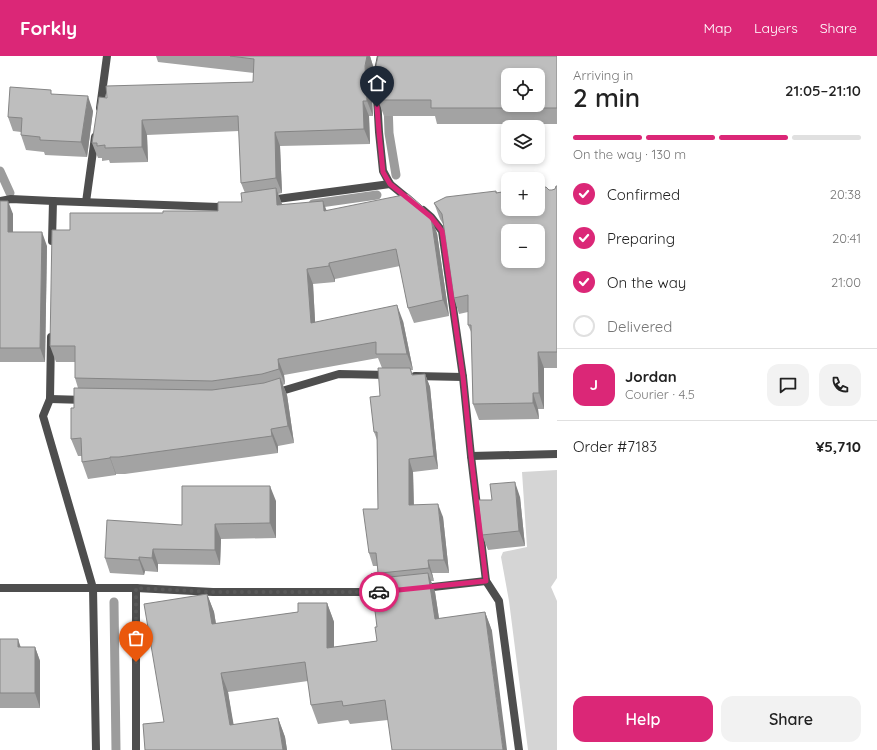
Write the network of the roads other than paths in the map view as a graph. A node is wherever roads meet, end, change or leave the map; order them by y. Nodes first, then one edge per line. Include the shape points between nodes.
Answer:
1 (107, 56) edge
2 (381, 56) edge
3 (98, 117) edge
4 (96, 133) edge
5 (390, 184) junction
6 (0, 201) edge
7 (53, 201) junction
8 (86, 202) junction
9 (258, 202) edge
10 (235, 205) edge
11 (52, 248) edge
12 (51, 328) edge
13 (393, 375) edge
14 (409, 376) edge
15 (463, 377) junction
16 (270, 395) edge
17 (50, 399) junction
18 (95, 400) edge
19 (557, 454) edge
20 (471, 456) junction
21 (486, 581) junction
22 (0, 588) edge
23 (93, 588) junction
24 (136, 588) junction
25 (418, 588) edge
26 (388, 591) edge
27 (96, 750) edge
28 (136, 750) edge
29 (519, 750) edge

1 - 3 street
2 - 5 street via 376,82 378,125 383,172
4 - 8 street
5 - 9 street
5 - 15 street via 434,216 442,231
6 - 7 street
7 - 8 street
7 - 11 street
8 - 10 street via 220,207
12 - 17 street
13 - 16 street via 339,374
14 - 15 street
15 - 20 street
17 - 18 street
17 - 23 street via 43,416
19 - 20 street
20 - 21 street
21 - 25 street
21 - 29 street via 499,601
22 - 23 street
23 - 24 street
23 - 27 street
24 - 26 street via 213,592
24 - 28 street

